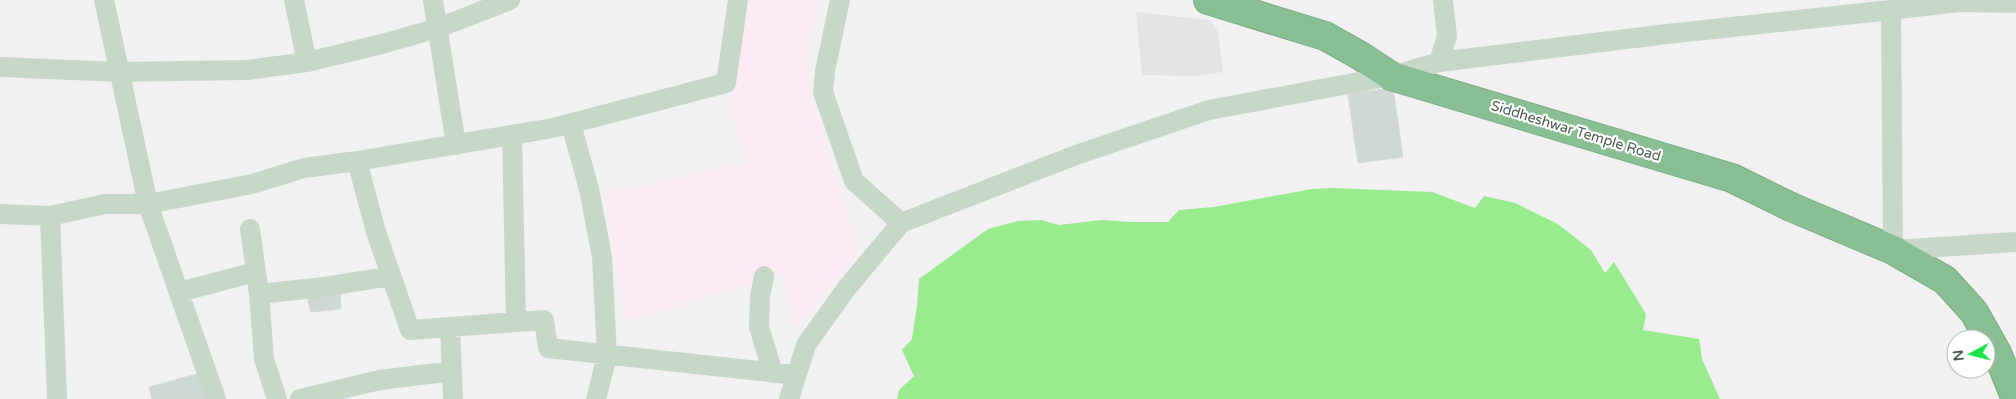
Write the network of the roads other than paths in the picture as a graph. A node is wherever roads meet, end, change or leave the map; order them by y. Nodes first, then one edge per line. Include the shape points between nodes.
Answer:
1 (104, 0) edge
2 (294, 0) edge
3 (433, 0) edge
4 (510, 0) edge
5 (738, 0) edge
6 (840, 0) edge
7 (1208, 0) edge
8 (1443, 0) edge
9 (1958, 1) edge
10 (2016, 3) edge
11 (1244, 5) edge
12 (1891, 10) junction
13 (438, 28) junction
14 (307, 62) junction
15 (1439, 62) junction
16 (0, 67) edge
17 (120, 72) junction
18 (1391, 76) junction
19 (571, 124) junction
20 (512, 136) junction
21 (456, 145) junction
22 (357, 161) junction
23 (148, 204) junction
24 (0, 214) edge
25 (50, 216) junction
26 (902, 223) junction
27 (250, 229) dead end
28 (2016, 242) edge
29 (1893, 250) junction
30 (256, 272) junction
31 (391, 276) junction
32 (764, 276) dead end
33 (1942, 278) junction
34 (179, 292) junction
35 (259, 294) junction
36 (516, 322) junction
37 (450, 327) junction
38 (1966, 329) edge
39 (607, 356) junction
40 (452, 371) junction
41 (773, 373) junction
42 (796, 375) junction
43 (1990, 379) edge
44 (57, 399) edge
45 (216, 399) edge
46 (277, 399) edge
47 (300, 399) edge
48 (453, 399) edge
49 (596, 399) edge
50 (789, 399) edge
51 (1997, 399) edge
52 (2016, 399) edge

1 - 17 street
2 - 14 street
3 - 13 street
4 - 13 street
5 - 19 street via 726,82
6 - 26 street via 823,92 854,181
7 - 11 highway, Siddheshwar Temple Road
8 - 15 street via 1447,36
9 - 10 street
9 - 12 street
11 - 18 highway, Siddheshwar Temple Road via 1325,36
12 - 15 street
12 - 29 street
13 - 14 street
13 - 21 street
14 - 17 street via 247,70
15 - 18 street
16 - 17 street
17 - 23 street
18 - 26 street via 1209,110 1076,154
18 - 29 highway, Siddheshwar Temple Road via 1732,178
19 - 20 street
19 - 39 street via 589,188 602,257
20 - 21 street
20 - 36 street
21 - 22 street
22 - 23 street via 304,168 252,184
22 - 31 street
23 - 25 street via 105,204
23 - 34 street
24 - 25 street
25 - 44 street
26 - 42 street via 846,289 806,345
27 - 30 street
28 - 29 street
29 - 33 highway, Siddheshwar Temple Road
30 - 34 street
30 - 35 street
31 - 35 street
31 - 37 street via 410,330
32 - 41 street via 759,327
33 - 38 highway
33 - 52 highway, Siddheshwar Temple Road via 1974,312 1997,353
34 - 45 street
35 - 46 street via 264,359
36 - 37 street
36 - 39 street via 544,320 548,348
37 - 40 street
39 - 41 street
39 - 49 street
40 - 47 street via 380,380
40 - 48 street
41 - 42 street
42 - 50 street
43 - 51 highway

